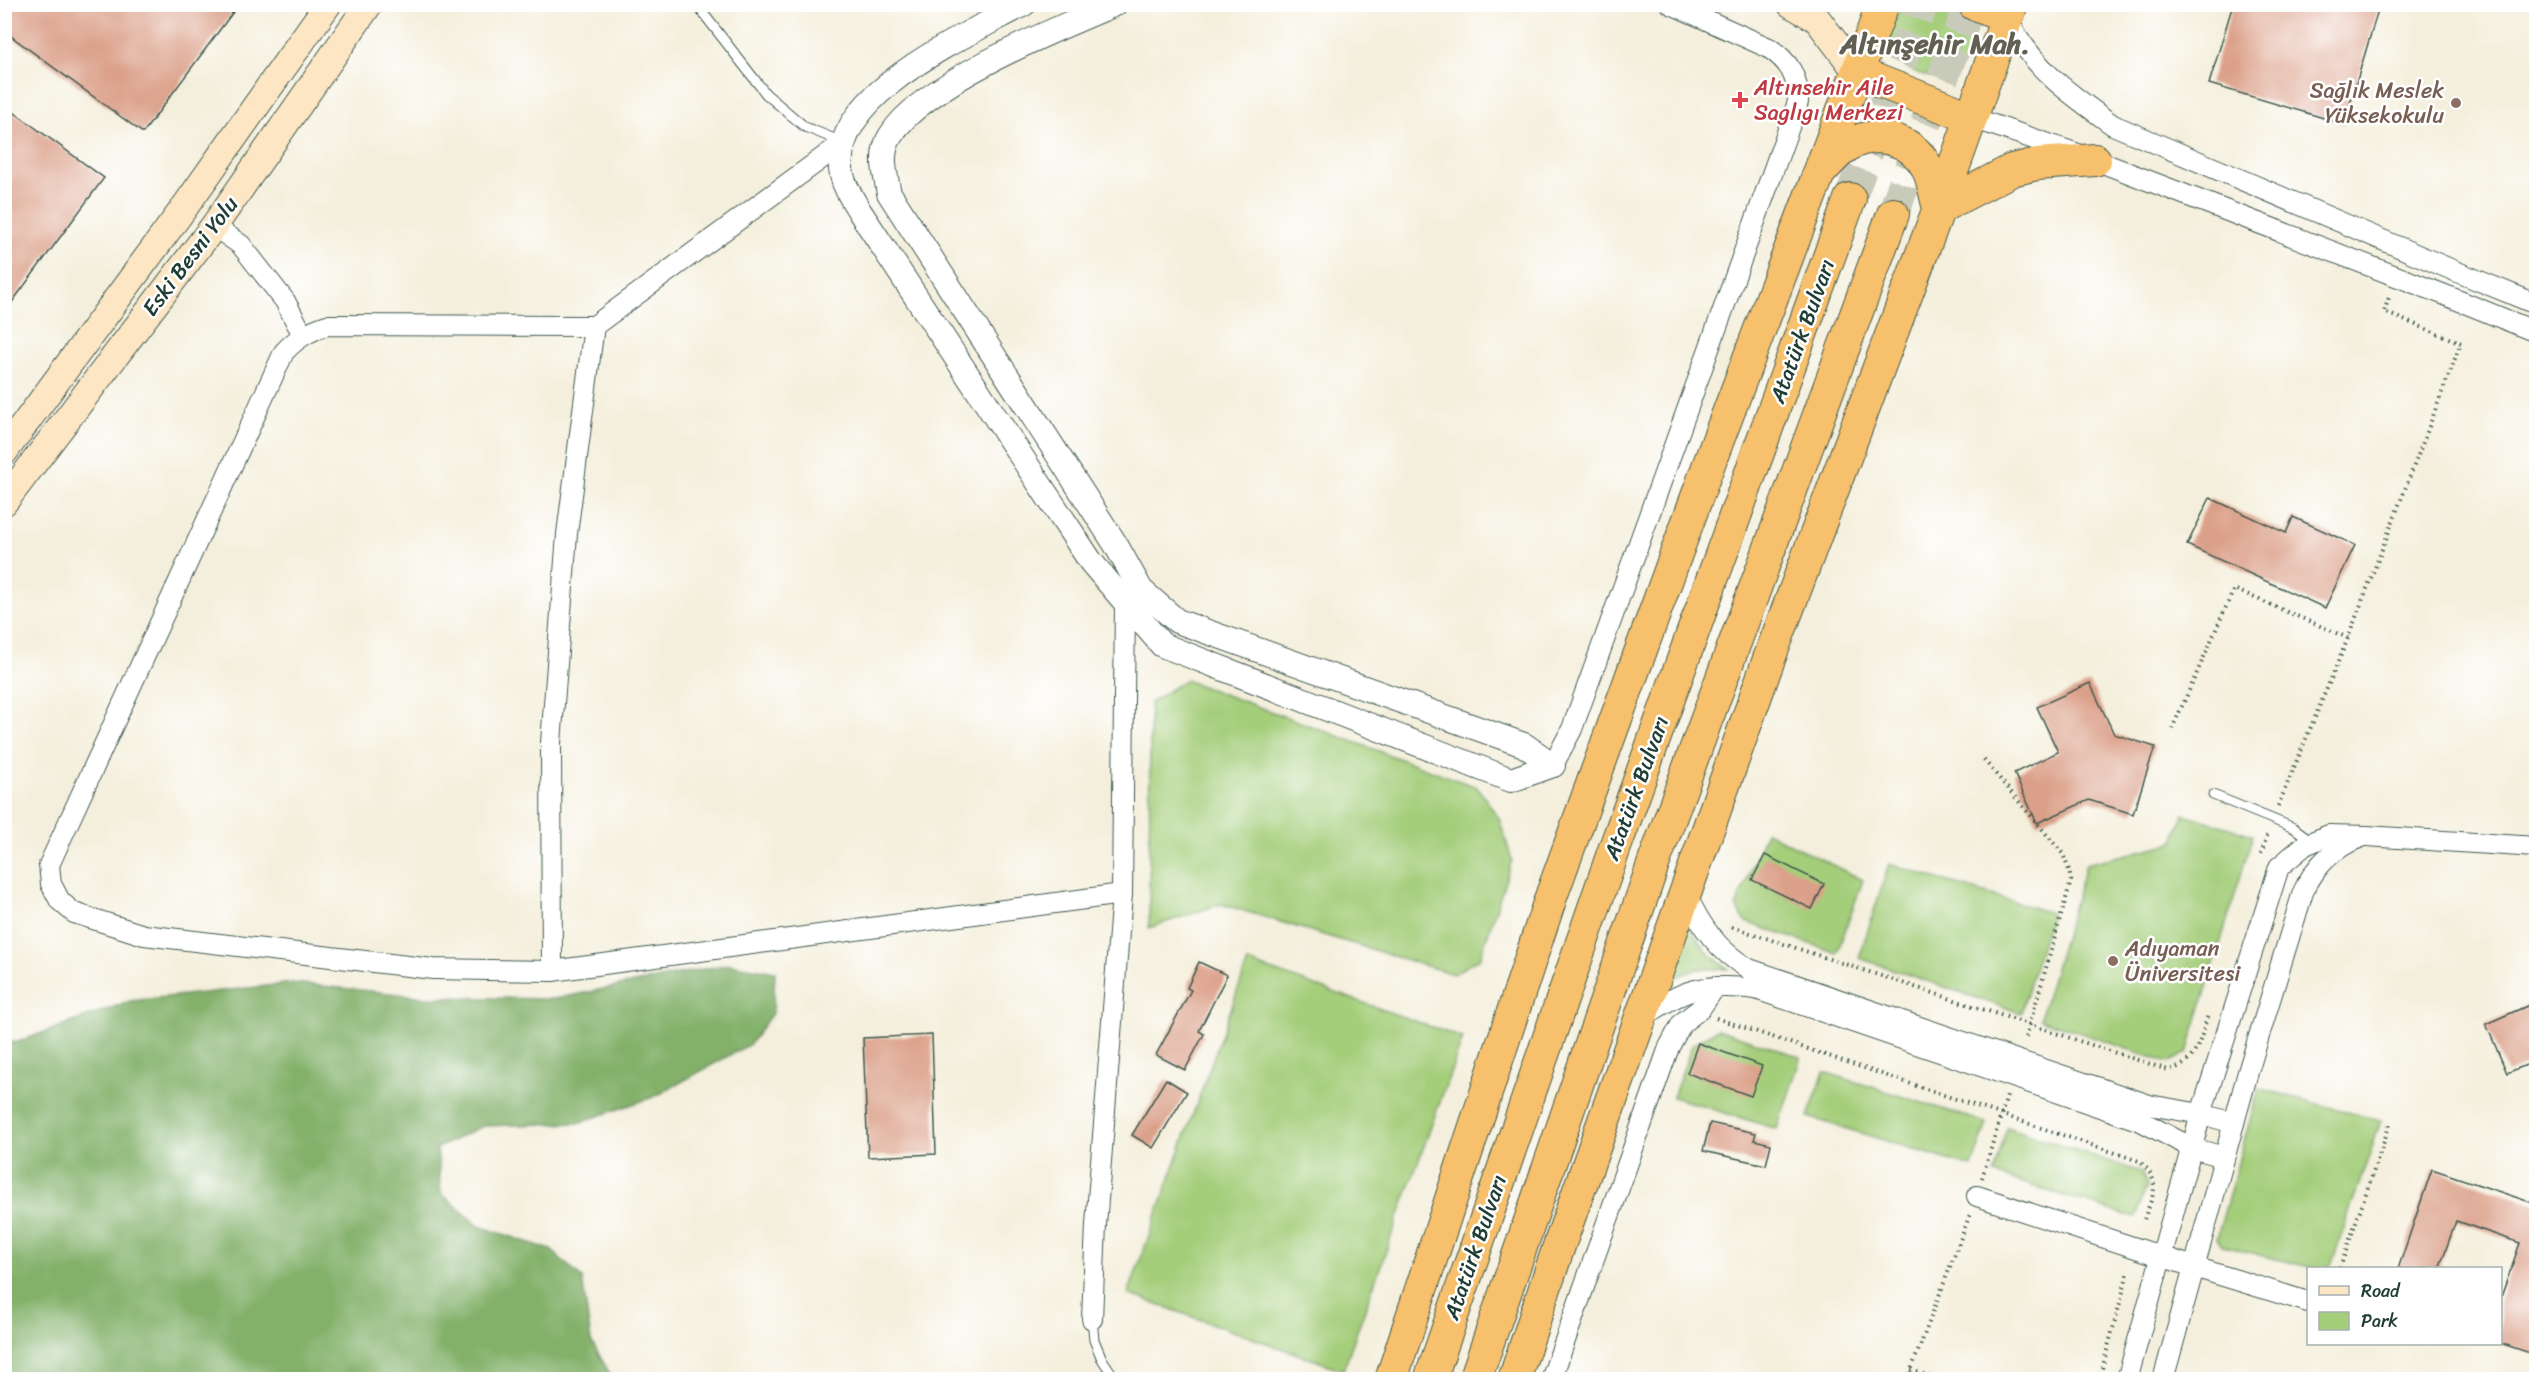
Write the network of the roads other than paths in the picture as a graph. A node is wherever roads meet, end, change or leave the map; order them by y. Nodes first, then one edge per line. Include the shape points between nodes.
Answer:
1 (328, 4) edge
2 (369, 4) edge
3 (696, 4) edge
4 (1024, 4) edge
5 (1115, 4) edge
6 (1671, 4) edge
7 (1791, 4) edge
8 (1883, 4) edge
9 (1974, 4) edge
10 (2009, 11) edge
11 (1858, 73) junction
12 (1970, 117) junction
13 (844, 142) junction
14 (2095, 160) junction
15 (1819, 172) junction
16 (1850, 199) tunnel mouth
17 (1939, 208) junction
18 (1893, 214) tunnel mouth
19 (214, 226) junction
20 (2536, 304) edge
21 (594, 326) junction
22 (2536, 332) edge
23 (303, 335) junction
24 (4, 452) edge
25 (4, 502) edge
26 (1133, 597) junction
27 (1553, 765) junction
28 (2213, 795) dead end
29 (2367, 836) junction
30 (2312, 841) junction
31 (2536, 847) edge
32 (2325, 858) junction
33 (1122, 894) junction
34 (1686, 894) junction
35 (552, 971) junction
36 (1716, 987) junction
37 (1641, 1019) junction
38 (2201, 1114) junction
39 (2234, 1123) junction
40 (2192, 1148) junction
41 (2224, 1158) junction
42 (1977, 1196) road end
43 (2162, 1256) junction
44 (2194, 1267) junction
45 (2307, 1302) edge
46 (1092, 1319) joint
47 (1116, 1380) edge
48 (1391, 1380) edge
49 (1430, 1380) edge
50 (1475, 1380) edge
51 (1514, 1380) edge
52 (1551, 1380) edge
53 (2127, 1380) edge
54 (2163, 1380) edge

1 - 24 main road, Eski Besni Yolu
2 - 19 main road, Eski Besni Yolu
3 - 13 lane via 766,94 805,127
4 - 13 street via 885,85 857,114
5 - 26 street via 1044,33 950,84 910,113 890,136 882,163 889,193 1116,545
6 - 27 street via 1783,57 1795,78 1798,102 1572,729
7 - 11 main road via 1817,19
8 - 11 highway
9 - 10 highway
10 - 12 highway
10 - 20 street via 2019,41 2040,68 2113,125
11 - 12 highway
11 - 15 highway
12 - 14 street
12 - 17 highway
13 - 21 street
13 - 26 street via 842,173 849,193 1091,562
14 - 17 highway via 2012,170
14 - 22 street
15 - 17 highway via 1842,149 1857,141 1880,137 1896,140 1923,161
15 - 48 highway via 1552,894
16 - 49 highway, Atatürk Bulvarı via 1614,850
17 - 34 highway via 1782,625
18 - 50 highway, Atatürk Bulvarı via 1650,873
19 - 23 street via 242,245 285,302
19 - 25 main road, Eski Besni Yolu
21 - 23 street via 327,325
21 - 35 street via 567,534 551,743
23 - 35 street via 284,352 49,865 51,884 60,901 74,913 144,935 433,969
26 - 27 street via 1177,621 1524,745
26 - 27 street via 1162,645 1511,780
26 - 33 street
28 - 30 lane via 2294,828
29 - 30 street via 2329,835
29 - 31 street
29 - 32 street via 2345,844
30 - 32 lane
30 - 38 street via 2279,867
32 - 39 street via 2303,891
33 - 35 street
33 - 46 street
34 - 37 highway
34 - 38 street via 1697,919 1718,947 1749,969 2150,1105
36 - 37 street via 1689,990
36 - 40 street via 1756,989 2141,1121
36 - 52 street via 1700,1009 1682,1023 1668,1047
37 - 51 highway
38 - 39 street
38 - 40 street
39 - 41 street
40 - 41 street
40 - 43 street
41 - 44 street
42 - 43 street
43 - 44 street
43 - 53 street
44 - 45 street
44 - 54 street
46 - 47 lane via 1094,1340

